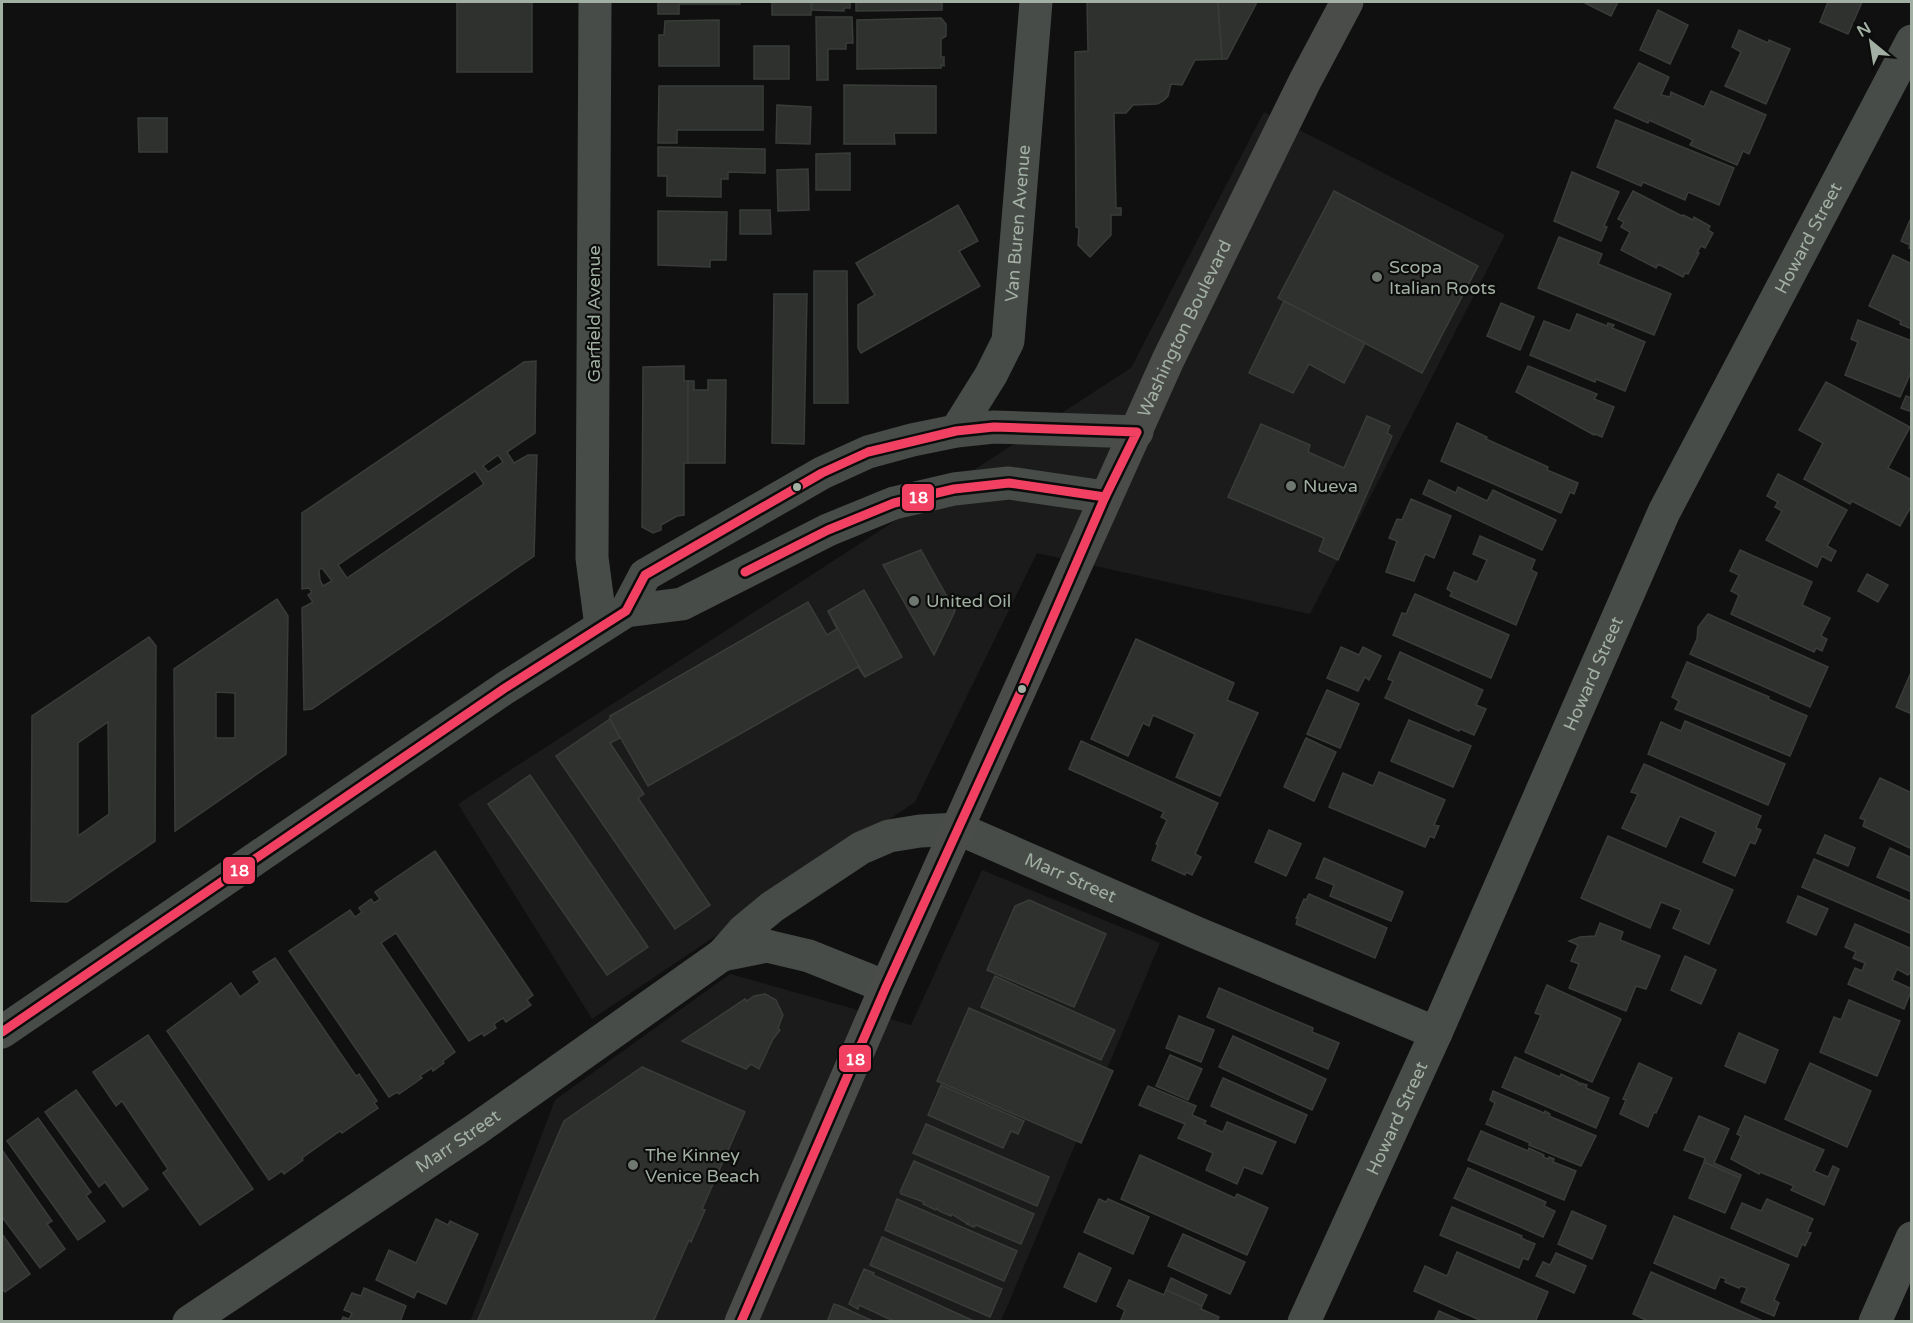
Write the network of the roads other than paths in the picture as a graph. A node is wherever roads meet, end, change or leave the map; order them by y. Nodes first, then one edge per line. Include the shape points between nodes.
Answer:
1 (595, 2) edge
2 (1036, 2) edge
3 (1347, 2) edge
4 (1911, 41) edge
5 (956, 431) junction
6 (1137, 432) junction
7 (1105, 497) junction
8 (614, 618) junction
9 (959, 829) junction
10 (722, 955) junction
11 (886, 987) junction
12 (2, 1032) edge
13 (1436, 1034) junction
14 (1911, 1238) edge
15 (189, 1322) edge
16 (741, 1322) edge
17 (1304, 1322) edge
18 (1875, 1322) edge

1 - 8 street, Garfield Avenue via 592,558
2 - 5 street, Van Buren Avenue via 1008,340
3 - 6 main road, Washington Boulevard via 1200,292
4 - 13 street, Howard Street via 1664,513
5 - 6 street via 994,427
5 - 8 street via 868,452 822,473 645,575
6 - 7 main road, Washington Boulevard
7 - 8 street via 1009,483 954,489 894,503 828,530 682,604
7 - 9 main road, Washington Boulevard
8 - 12 street via 422,744
9 - 10 street, Marr Street via 889,836 861,848 772,907
9 - 11 main road, Washington Boulevard
9 - 13 street, Marr Street
10 - 11 street, Marr Street via 767,946 809,956
10 - 15 street, Marr Street via 475,1130
11 - 16 main road, Washington Boulevard
13 - 17 street, Howard Street
14 - 18 street

